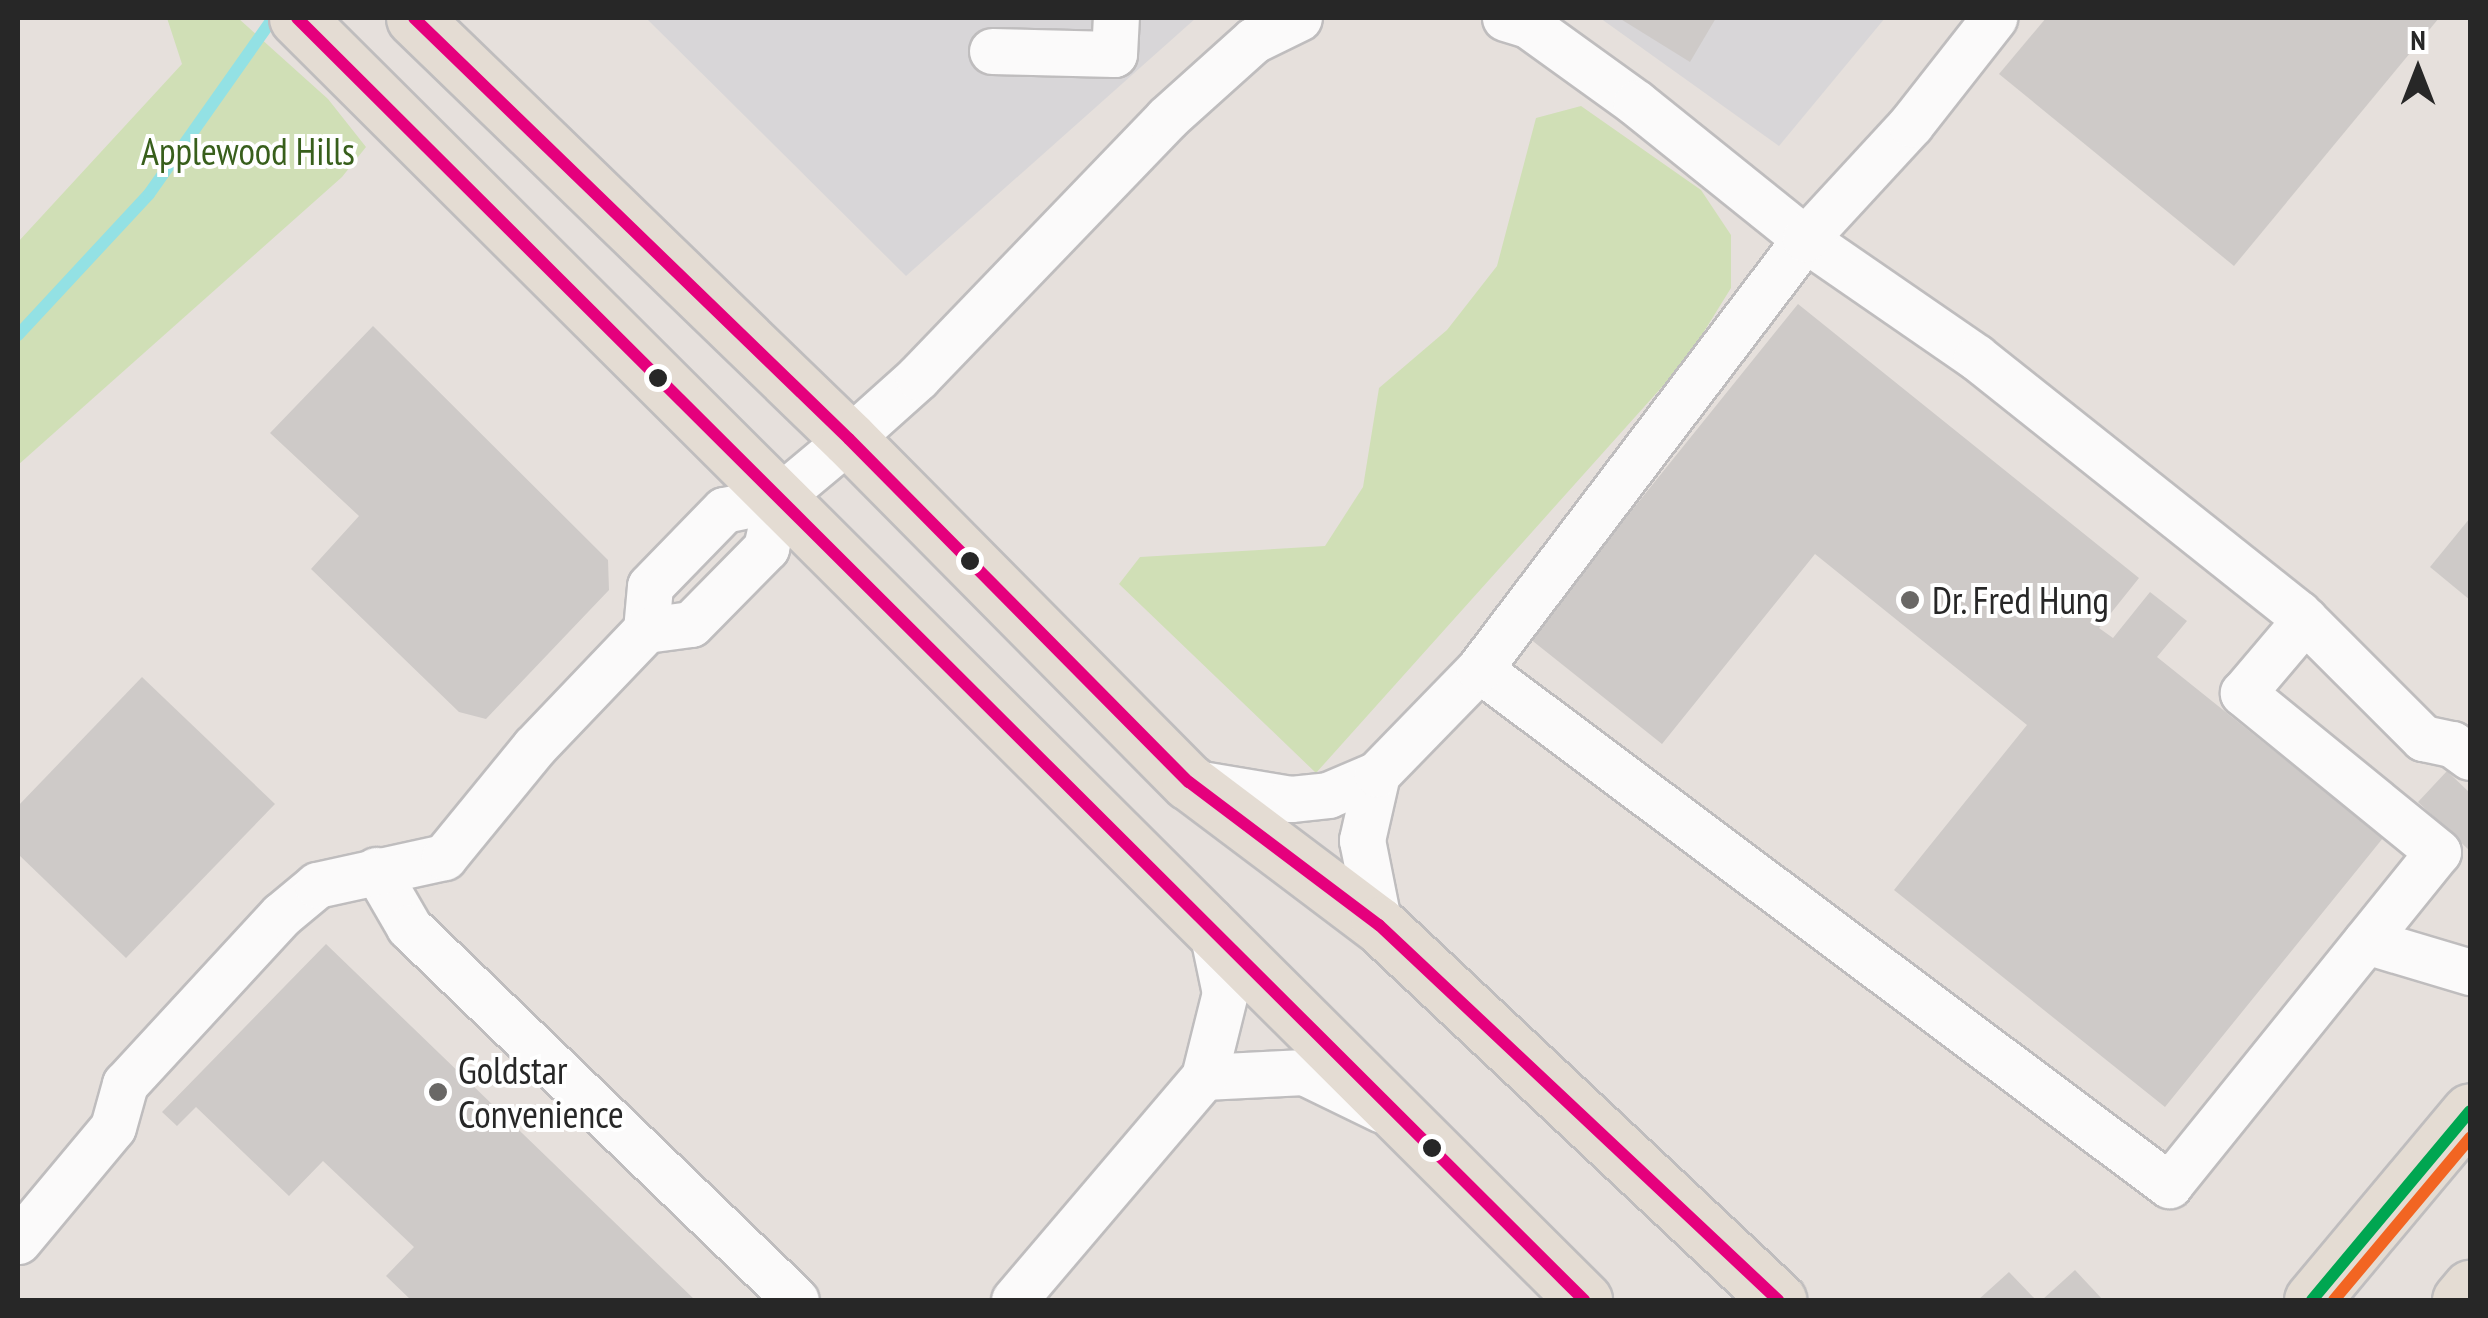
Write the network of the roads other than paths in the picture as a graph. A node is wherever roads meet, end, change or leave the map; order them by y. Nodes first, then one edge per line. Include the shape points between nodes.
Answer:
1 (296, 18) edge
2 (1012, 18) edge
3 (1116, 18) edge
4 (1299, 18) edge
5 (1506, 18) edge
6 (1994, 18) edge
7 (429, 32) edge
8 (1805, 240) junction
9 (849, 439) junction
10 (777, 499) junction
11 (2305, 620) junction
12 (1479, 669) junction
13 (2470, 757) edge
14 (1377, 774) junction
15 (1188, 782) junction
16 (376, 870) junction
17 (1210, 920) junction
18 (1379, 925) junction
19 (2366, 942) junction
20 (2470, 972) edge
21 (1204, 1077) junction
22 (2470, 1111) edge
23 (1394, 1115) junction
24 (18, 1241) edge
25 (2470, 1288) edge
26 (796, 1300) edge
27 (1014, 1300) edge
28 (1584, 1300) edge
29 (1778, 1300) edge
30 (2312, 1300) edge
31 (2460, 1300) edge

1 - 10 main road
2 - 3 street via 1008,37 992,51 1114,54
4 - 9 street via 1254,40 1167,118 918,377
5 - 8 street via 1528,25 1636,103
6 - 8 street
7 - 9 main road
8 - 11 street via 1976,357
8 - 12 street
9 - 10 street
9 - 15 main road
10 - 16 street via 766,548 691,624 646,630 534,748 444,857
10 - 17 main road
11 - 13 street via 2423,738 2452,744
11 - 19 street via 2242,693 2438,852
12 - 14 street
12 - 19 street via 2168,1186
14 - 15 street via 1328,795 1291,799
14 - 18 street via 1362,840
15 - 18 main road
16 - 24 street via 317,885 281,915 125,1084 114,1128
16 - 26 street via 409,927
17 - 21 street via 1225,993
17 - 23 main road
18 - 29 main road
19 - 20 street
21 - 23 street via 1304,1072
21 - 27 street
22 - 30 main road
23 - 28 main road
25 - 31 main road

